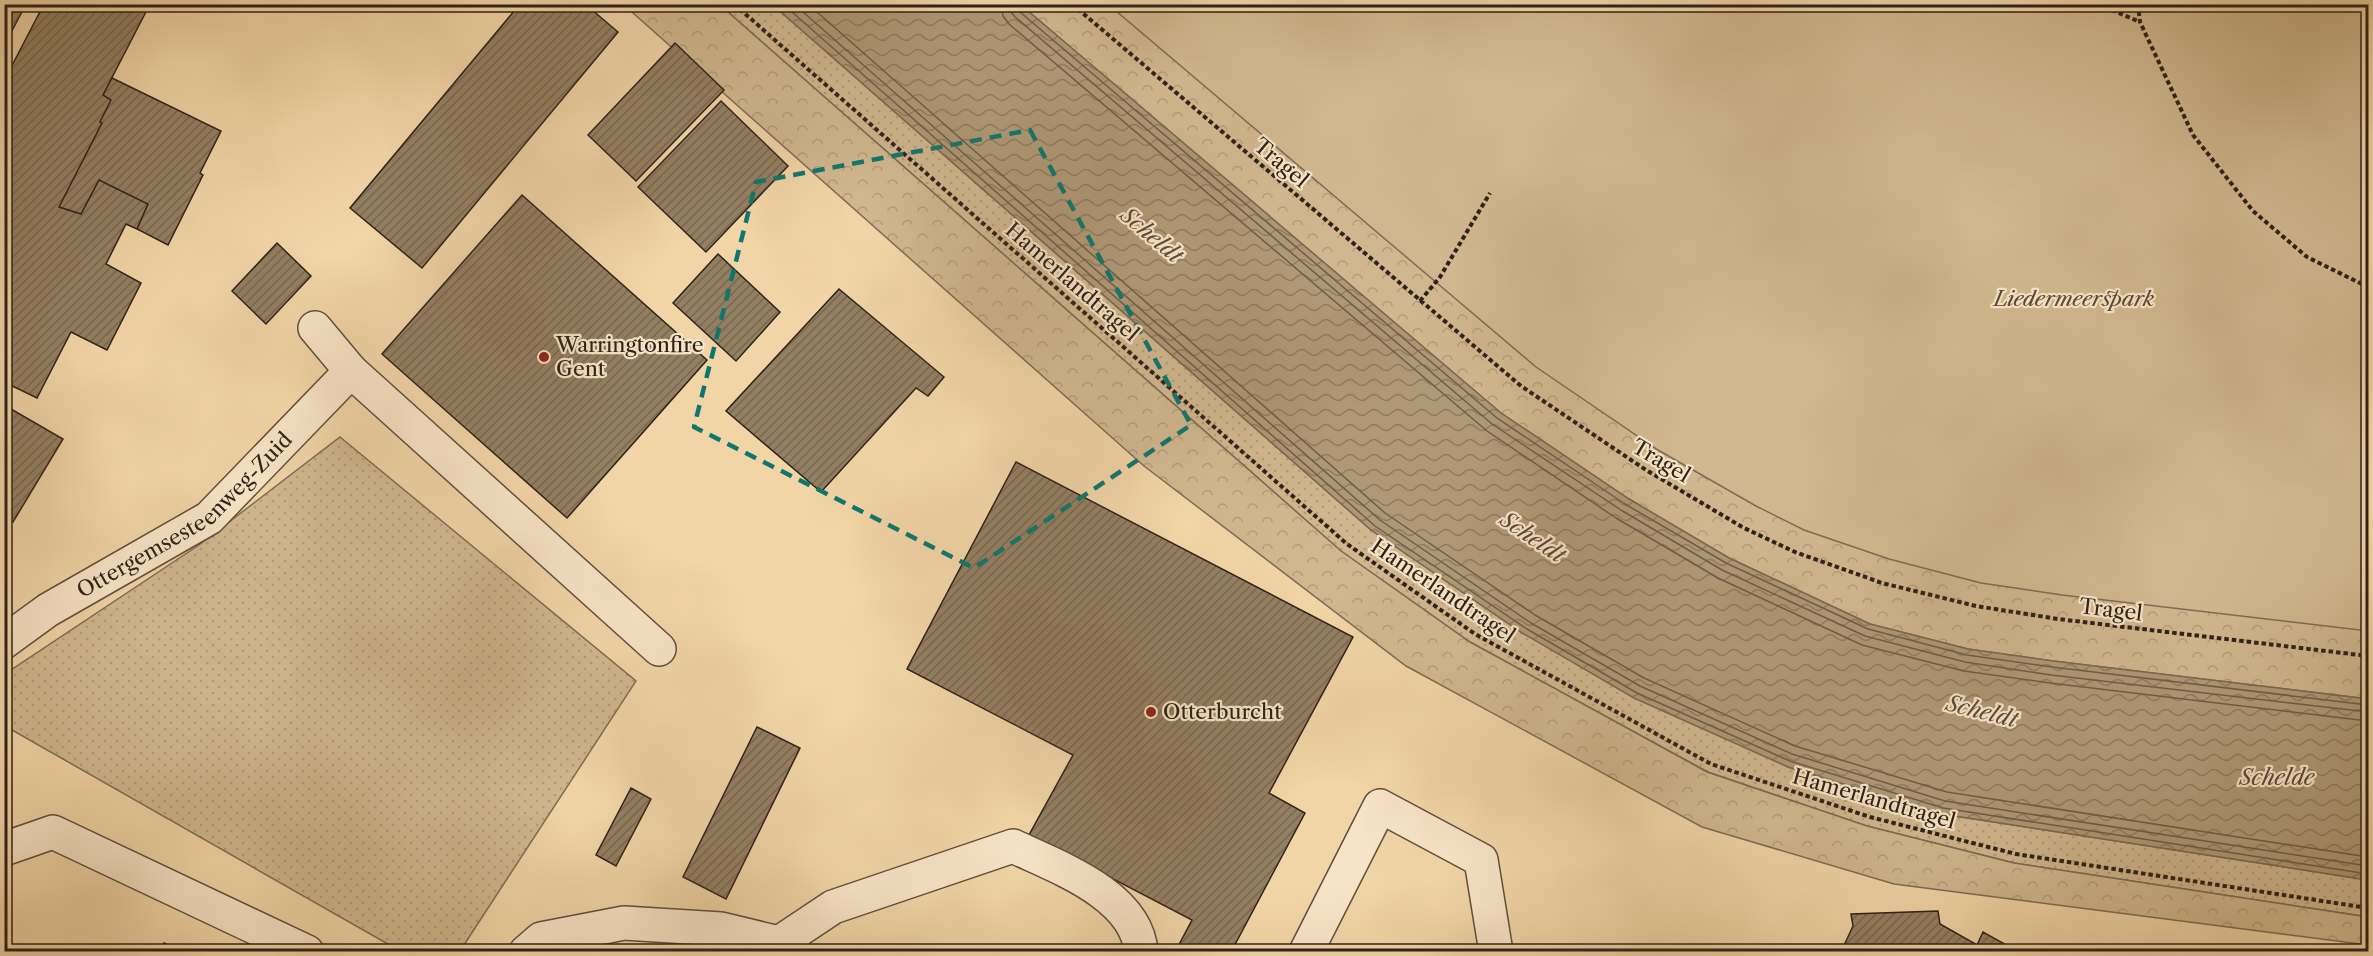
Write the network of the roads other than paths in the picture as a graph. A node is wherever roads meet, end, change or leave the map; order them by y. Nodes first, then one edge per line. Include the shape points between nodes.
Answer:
1 (315, 328) dead end
2 (351, 372) junction
3 (4, 642) edge
4 (659, 649) dead end
5 (4, 849) edge
6 (787, 947) edge
7 (307, 951) edge
8 (526, 951) edge
9 (1141, 951) edge
10 (1306, 951) edge
11 (1496, 951) edge

1 - 2 street
2 - 3 street, Ottergemsesteenweg-Zuid via 209,518 48,610
2 - 4 street
5 - 7 street via 53,832
6 - 8 street via 721,929 624,923 541,939
6 - 9 street via 833,907 1013,846 1081,878 1112,899 1128,919
10 - 11 street via 1380,806 1481,860

